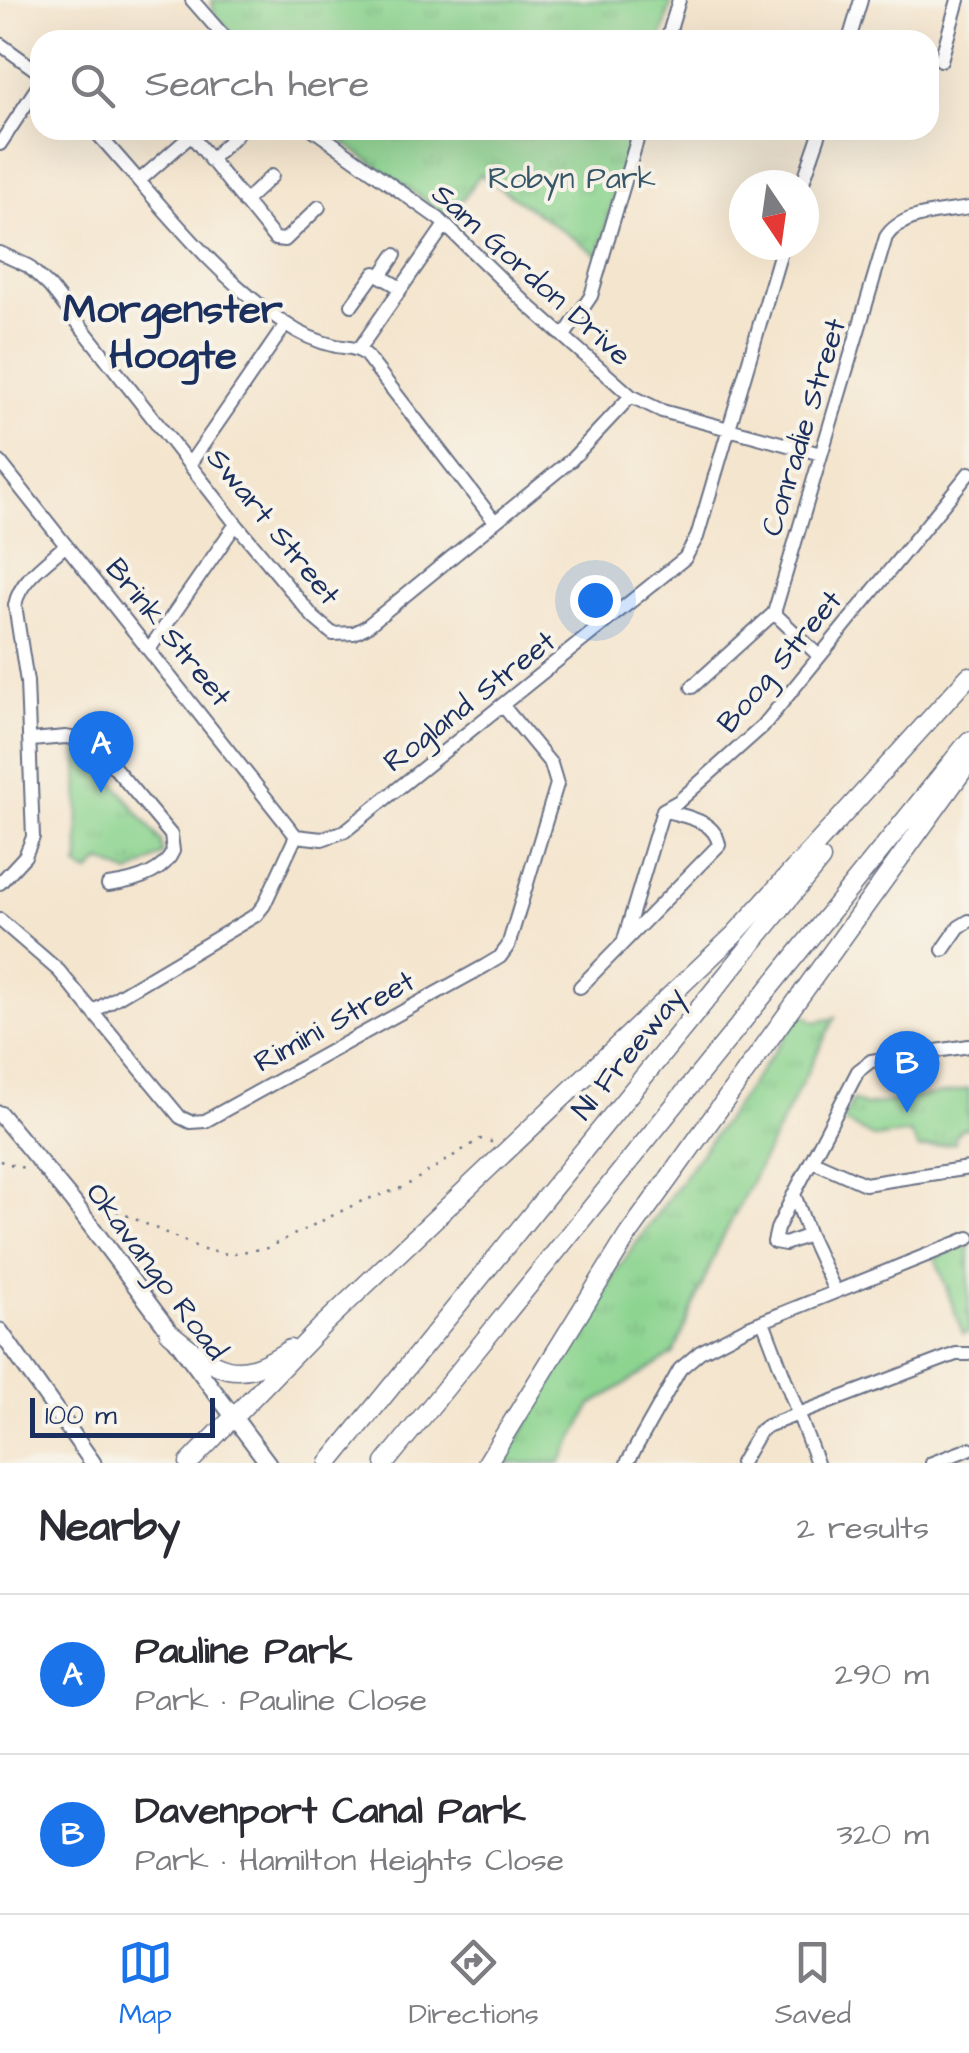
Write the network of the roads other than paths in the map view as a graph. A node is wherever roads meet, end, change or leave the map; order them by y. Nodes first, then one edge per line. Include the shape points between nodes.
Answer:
1 (679, 0) edge
2 (861, 0) edge
3 (958, 0) edge
4 (195, 1) edge
5 (220, 30) edge
6 (670, 30) edge
7 (852, 30) edge
8 (0, 44) edge
9 (941, 60) dead end
10 (30, 66) edge
11 (30, 98) edge
12 (103, 140) edge
13 (186, 140) edge
14 (198, 140) edge
15 (231, 140) edge
16 (328, 140) edge
17 (637, 140) edge
18 (818, 140) edge
19 (0, 144) edge
20 (210, 160) junction
21 (807, 170) edge
22 (272, 176) dead end
23 (140, 180) junction
24 (244, 202) junction
25 (320, 207) dead end
26 (969, 208) edge
27 (445, 225) junction
28 (0, 253) edge
29 (395, 255) dead end
30 (779, 260) edge
31 (382, 274) junction
32 (401, 288) junction
33 (352, 305) dead end
34 (286, 324) junction
35 (564, 336) junction
36 (359, 349) junction
37 (631, 396) junction
38 (730, 428) junction
39 (821, 454) junction
40 (0, 462) edge
41 (190, 462) junction
42 (969, 473) edge
43 (496, 522) junction
44 (236, 524) junction
45 (66, 545) junction
46 (774, 613) junction
47 (150, 648) junction
48 (818, 655) junction
49 (969, 676) edge
50 (692, 687) dead end
51 (504, 706) junction
52 (31, 740) junction
53 (969, 741) edge
54 (969, 762) edge
55 (663, 810) junction
56 (296, 836) junction
57 (0, 883) edge
58 (108, 885) dead end
59 (0, 920) edge
60 (969, 921) edge
61 (624, 940) junction
62 (943, 950) dead end
63 (580, 987) dead end
64 (94, 1011) junction
65 (969, 1046) edge
66 (0, 1114) edge
67 (812, 1161) junction
68 (969, 1168) edge
69 (794, 1194) junction
70 (809, 1236) junction
71 (969, 1238) edge
72 (835, 1290) junction
73 (763, 1321) junction
74 (322, 1326) junction
75 (0, 1331) edge
76 (168, 1332) junction
77 (969, 1354) edge
78 (798, 1414) junction
79 (233, 1418) junction
80 (969, 1449) edge
81 (93, 1463) edge
82 (189, 1463) edge
83 (268, 1463) edge
84 (329, 1463) edge
85 (385, 1463) edge
86 (487, 1463) edge
87 (627, 1463) edge
88 (741, 1463) edge
89 (817, 1463) edge
90 (932, 1463) edge

1 - 6 street
2 - 7 street
3 - 9 street
4 - 5 street
8 - 10 street
11 - 19 street
12 - 23 street
13 - 23 street
14 - 20 street
15 - 20 street
16 - 27 street, Sam Gordon Drive
17 - 35 street via 591,296
18 - 21 street
20 - 24 street
22 - 24 street
23 - 34 street via 228,277
24 - 25 street via 281,241
26 - 39 street, Conradie Street via 906,220 889,231
27 - 32 street
27 - 35 street, Sam Gordon Drive
28 - 41 street, Swart Street via 50,287
29 - 31 street
30 - 38 street, Rogland Street
31 - 32 street
31 - 33 street via 372,274
32 - 36 street
34 - 36 street via 322,342
34 - 41 street
35 - 37 street, Sam Gordon Drive
36 - 43 street
37 - 38 street, Sam Gordon Drive
37 - 43 street, Swart Street via 572,460
38 - 39 street, Sam Gordon Drive
38 - 51 street, Rogland Street via 686,558
39 - 46 street, Conradie Street
40 - 45 street, Brink Street
41 - 44 street, Swart Street
42 - 48 street, Boog Street
43 - 44 street, Swart Street via 366,627 343,635 323,627
44 - 47 street
45 - 47 street, Brink Street
45 - 52 street via 24,584 15,605
46 - 48 street
46 - 50 street
47 - 56 street, Brink Street
48 - 55 street, Boog Street via 753,736
49 - 74 highway via 758,912
49 - 84 highway, N1 Freeway
51 - 56 street, Rogland Street via 345,832 322,839
51 - 64 street, Rimini Street via 551,764 557,784 500,957 205,1121 180,1116
52 - 57 street via 31,846
52 - 58 street via 93,742 170,835 173,851 164,866
53 - 85 highway
54 - 86 highway via 628,1235
55 - 61 street
55 - 61 street via 706,824 719,845
56 - 64 street via 256,915
59 - 64 street, Rimini Street
60 - 62 street
61 - 63 street
65 - 67 street via 864,1064
66 - 76 main road, Okavango Road
67 - 68 street via 864,1184
67 - 69 street
69 - 70 street
69 - 70 street via 774,1242
70 - 72 street
71 - 72 street
72 - 73 street
73 - 78 street
73 - 87 street via 680,1369
74 - 76 highway via 263,1366 239,1372 208,1363
74 - 79 highway
75 - 81 main road
76 - 79 main road, Okavango Road
77 - 78 street
78 - 88 street via 761,1430
78 - 89 street
79 - 82 highway
79 - 83 main road, Okavango Road
80 - 90 street

